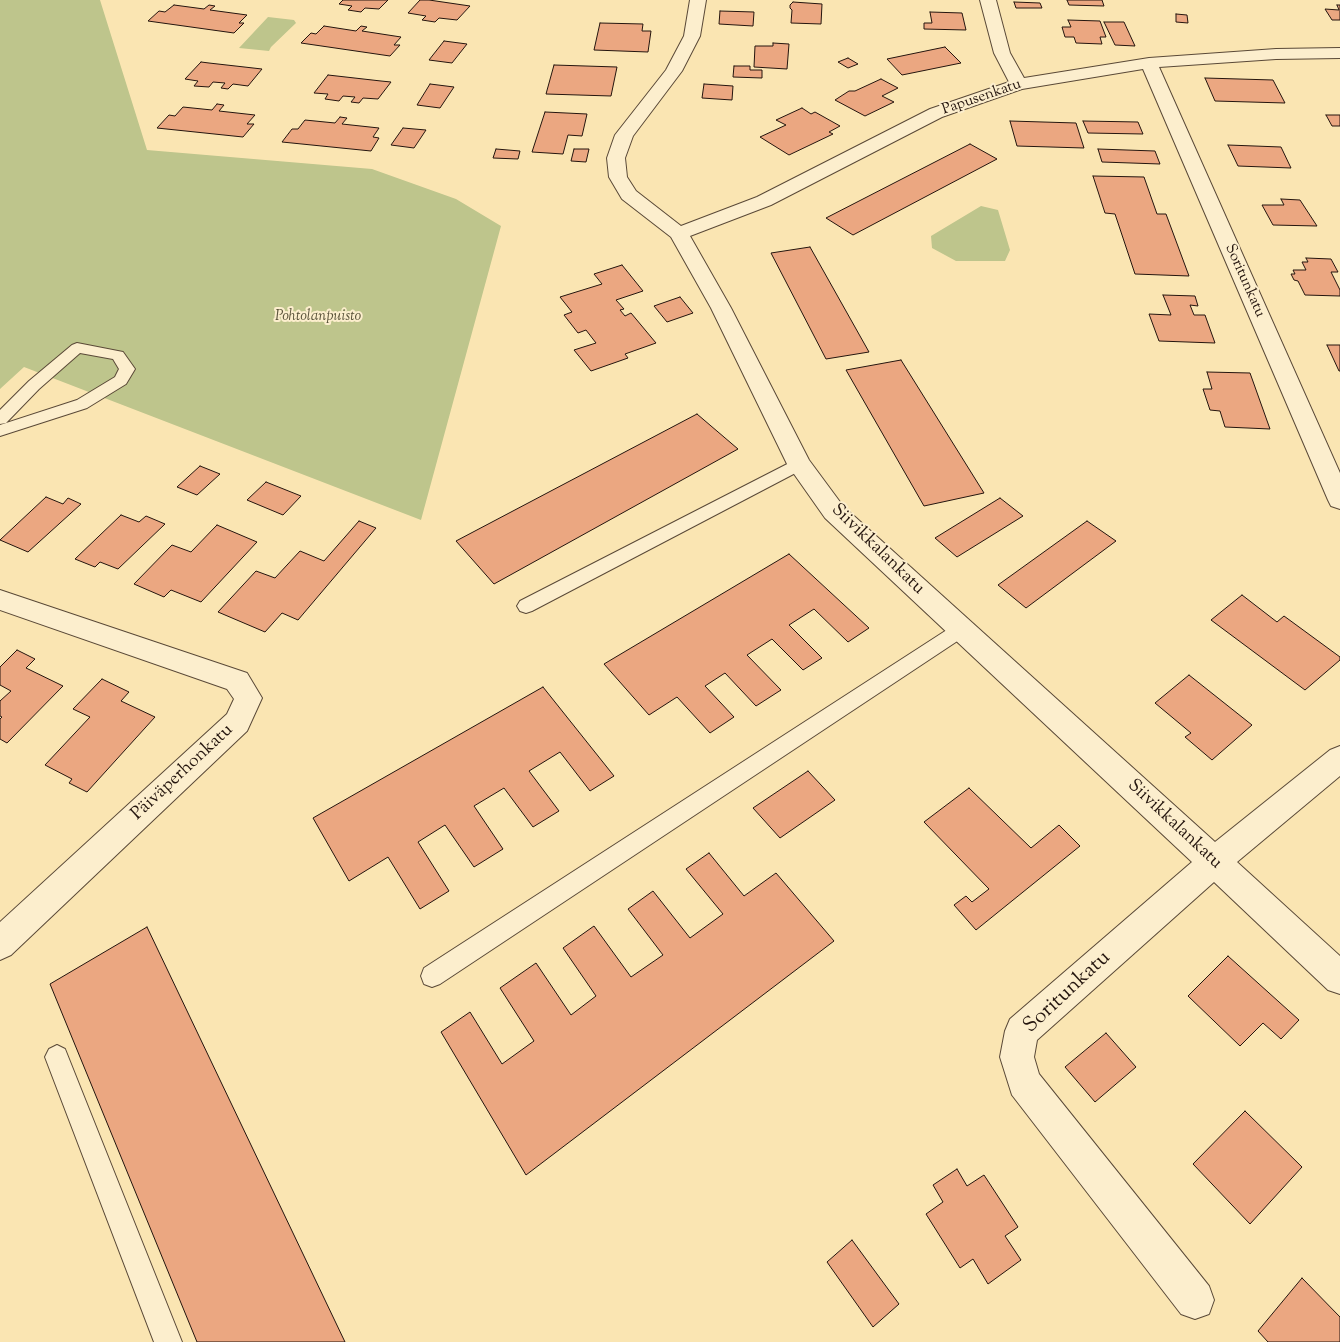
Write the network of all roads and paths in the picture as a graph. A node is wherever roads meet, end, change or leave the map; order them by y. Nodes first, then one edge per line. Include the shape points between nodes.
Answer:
1 (698, 0) edge
2 (988, 0) edge
3 (1340, 53) edge
4 (1149, 63) junction
5 (1019, 84) junction
6 (679, 234) junction
7 (0, 419) edge
8 (0, 430) edge
9 (799, 464) junction
10 (1340, 500) edge
11 (0, 600) edge
12 (526, 606) dead end
13 (962, 629) junction
14 (1340, 759) edge
15 (1214, 862) junction
16 (0, 944) edge
17 (432, 976) dead end
18 (1340, 978) edge
19 (57, 1057) dead end
20 (1195, 1300) dead end
21 (168, 1342) edge

1 - 6 street, Siivikkalankatu via 692,36 674,71 624,135 616,158 618,178 629,195
2 - 5 street via 1002,53
3 - 4 street, Papusenkatu
4 - 5 street, Papusenkatu
4 - 10 street, Soritunkatu
5 - 6 street, Papusenkatu via 936,114 764,201
6 - 9 street, Siivikkalankatu via 721,308
7 - 8 lane via 77,348 118,355 127,369 121,380 82,404
9 - 12 lane
9 - 13 street, Siivikkalankatu via 834,512
11 - 16 street, Päiväperhonkatu via 238,682 248,698 237,722
13 - 15 street, Siivikkalankatu
13 - 17 lane
14 - 15 street, Soritunkatu
15 - 18 street, Siivikkalankatu
15 - 20 street, Soritunkatu via 1022,1031 1017,1057 1024,1083
19 - 21 lane

